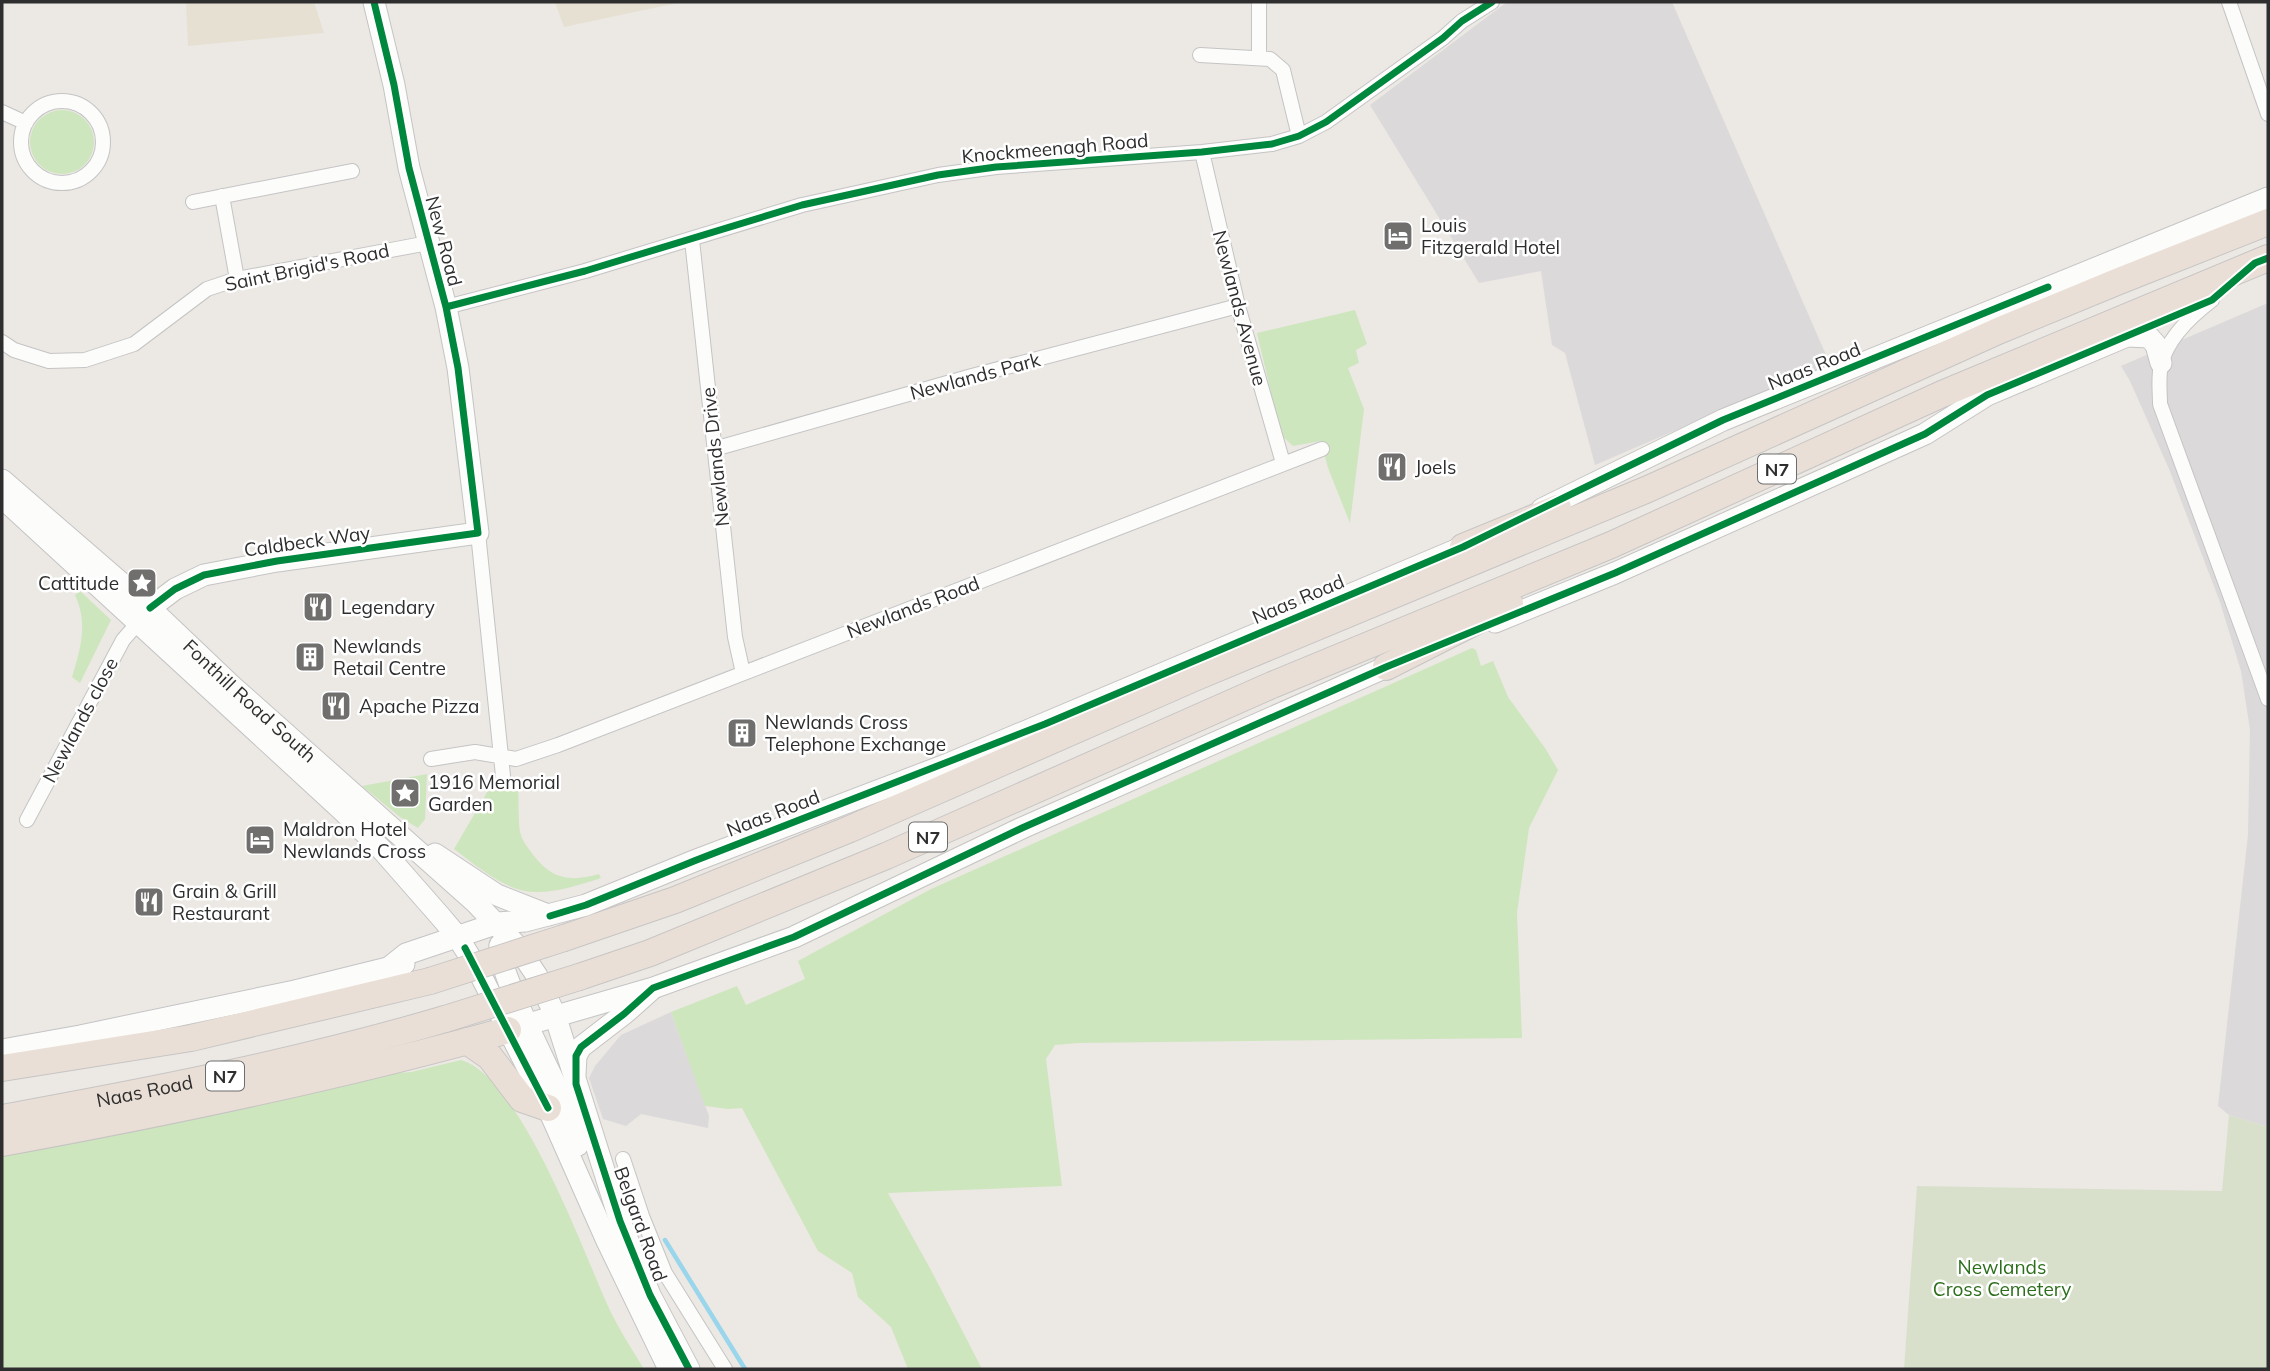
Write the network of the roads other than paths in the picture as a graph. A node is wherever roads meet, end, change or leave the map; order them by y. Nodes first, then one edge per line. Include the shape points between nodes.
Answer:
1 (374, 2) edge
2 (1259, 2) edge
3 (1492, 2) edge
4 (2229, 2) edge
5 (1200, 55) dead end
6 (1259, 58) junction
7 (2, 111) edge
8 (2268, 114) edge
9 (26, 122) junction
10 (1299, 136) junction
11 (1202, 152) junction
12 (352, 171) dead end
13 (222, 196) junction
14 (2268, 198) edge
15 (193, 202) dead end
16 (2268, 220) edge
17 (692, 240) junction
18 (428, 243) junction
19 (2262, 261) edge
20 (237, 279) junction
21 (2212, 300) joint
22 (1238, 306) junction
23 (446, 307) junction
24 (2, 342) edge
25 (2161, 363) junction
26 (1820, 410) junction
27 (714, 449) junction
28 (1322, 449) dead end
29 (1283, 463) junction
30 (2, 480) edge
31 (2, 497) edge
32 (478, 533) junction
33 (1611, 545) junction
34 (1463, 547) junction
35 (144, 615) junction
36 (1386, 667) junction
37 (743, 673) junction
38 (2268, 699) edge
39 (502, 757) junction
40 (431, 759) dead end
41 (503, 776) dead end
42 (27, 820) dead end
43 (394, 830) junction
44 (428, 902) junction
45 (550, 916) junction
46 (505, 935) junction
47 (461, 942) junction
48 (422, 948) junction
49 (391, 966) junction
50 (653, 988) junction
51 (555, 1015) junction
52 (517, 1027) junction
53 (467, 1041) junction
54 (2, 1050) edge
55 (2, 1068) edge
56 (576, 1084) junction
57 (548, 1108) junction
58 (2, 1118) edge
59 (2, 1143) edge
60 (623, 1159) dead end
61 (596, 1214) junction
62 (669, 1369) edge
63 (689, 1369) edge
64 (725, 1369) edge

1 - 18 main road, New Road
2 - 6 street
3 - 10 street, Knockmeenagh Road via 1326,122
4 - 8 street
5 - 6 street
6 - 10 street via 1270,59 1283,70
7 - 9 street
9 - 9 street via 34,112 58,101 83,107 100,126 102,152 97,163 78,180 65,183 41,178 24,159 21,136
10 - 11 street, Knockmeenagh Road
11 - 17 street, Knockmeenagh Road via 938,175 802,205
11 - 22 street, Newlands Avenue
12 - 13 street
13 - 15 street
13 - 20 street
14 - 34 main road, Naas Road via 1723,420
16 - 26 highway, Naas Road / N7
17 - 23 street, Knockmeenagh Road
17 - 27 street, Newlands Drive
18 - 20 street, Saint Brigid's Road
18 - 23 main road, New Road
19 - 21 highway, N7
19 - 33 highway, Naas Road / N7 via 1942,394
20 - 24 street, Saint Brigid's Road via 207,289 134,344 85,360 49,361
21 - 25 street via 2189,318
22 - 27 street, Newlands Park
22 - 29 street, Newlands Avenue
23 - 32 main road, New Road
25 - 36 main road via 2149,337 2127,336 1987,395 1924,434 1615,573
25 - 38 street via 2160,404
26 - 34 highway, N7 via 1634,477
26 - 55 highway, Naas Road / N7, bridge via 1648,489 675,900 430,981 191,1038
27 - 37 street, Newlands Drive
28 - 29 street, Newlands Road
29 - 37 street, Newlands Road
30 - 35 main road, Fonthill Road South
31 - 35 main road, Fonthill Road South
32 - 35 main road, Caldbeck Way via 215,572 187,582
32 - 39 street, New Road
33 - 36 highway
33 - 58 highway, Naas Road / N7, bridge via 1272,685 826,881 650,953 370,1041 219,1077
34 - 45 main road, Naas Road via 972,754
35 - 42 street, Newlands close via 123,640
35 - 43 main road, Fonthill Road South via 232,686
35 - 44 main road, Fonthill Road South via 383,851
36 - 50 main road via 989,844 794,937
37 - 39 street, Newlands Road via 558,745 516,759
39 - 40 street, Newlands Road via 475,752
39 - 41 street, New Road
43 - 45 main road via 497,895
43 - 46 main road, Fonthill Road South
44 - 47 main road, Fonthill Road South
44 - 48 main road via 432,925
45 - 46 main road, Naas Road via 525,921
46 - 47 main road, Naas Road
46 - 51 main road, Belgard Road via 537,976
46 - 52 main road via 499,950
47 - 48 main road
47 - 49 main road
47 - 52 main road, Belgard Road
48 - 49 main road
49 - 54 main road via 295,991
50 - 51 main road
50 - 56 main road via 581,1047 576,1056
51 - 52 main road
51 - 56 main road, Belgard Road
52 - 53 highway
52 - 57 main road, Belgard Road
52 - 61 main road via 561,1096
53 - 57 highway via 489,1058 522,1099
53 - 59 highway via 236,1098
56 - 63 main road, Belgard Road via 650,1295
57 - 61 main road, Belgard Road
60 - 64 street, Belgard Road via 661,1264
61 - 62 main road, Belgard Road

